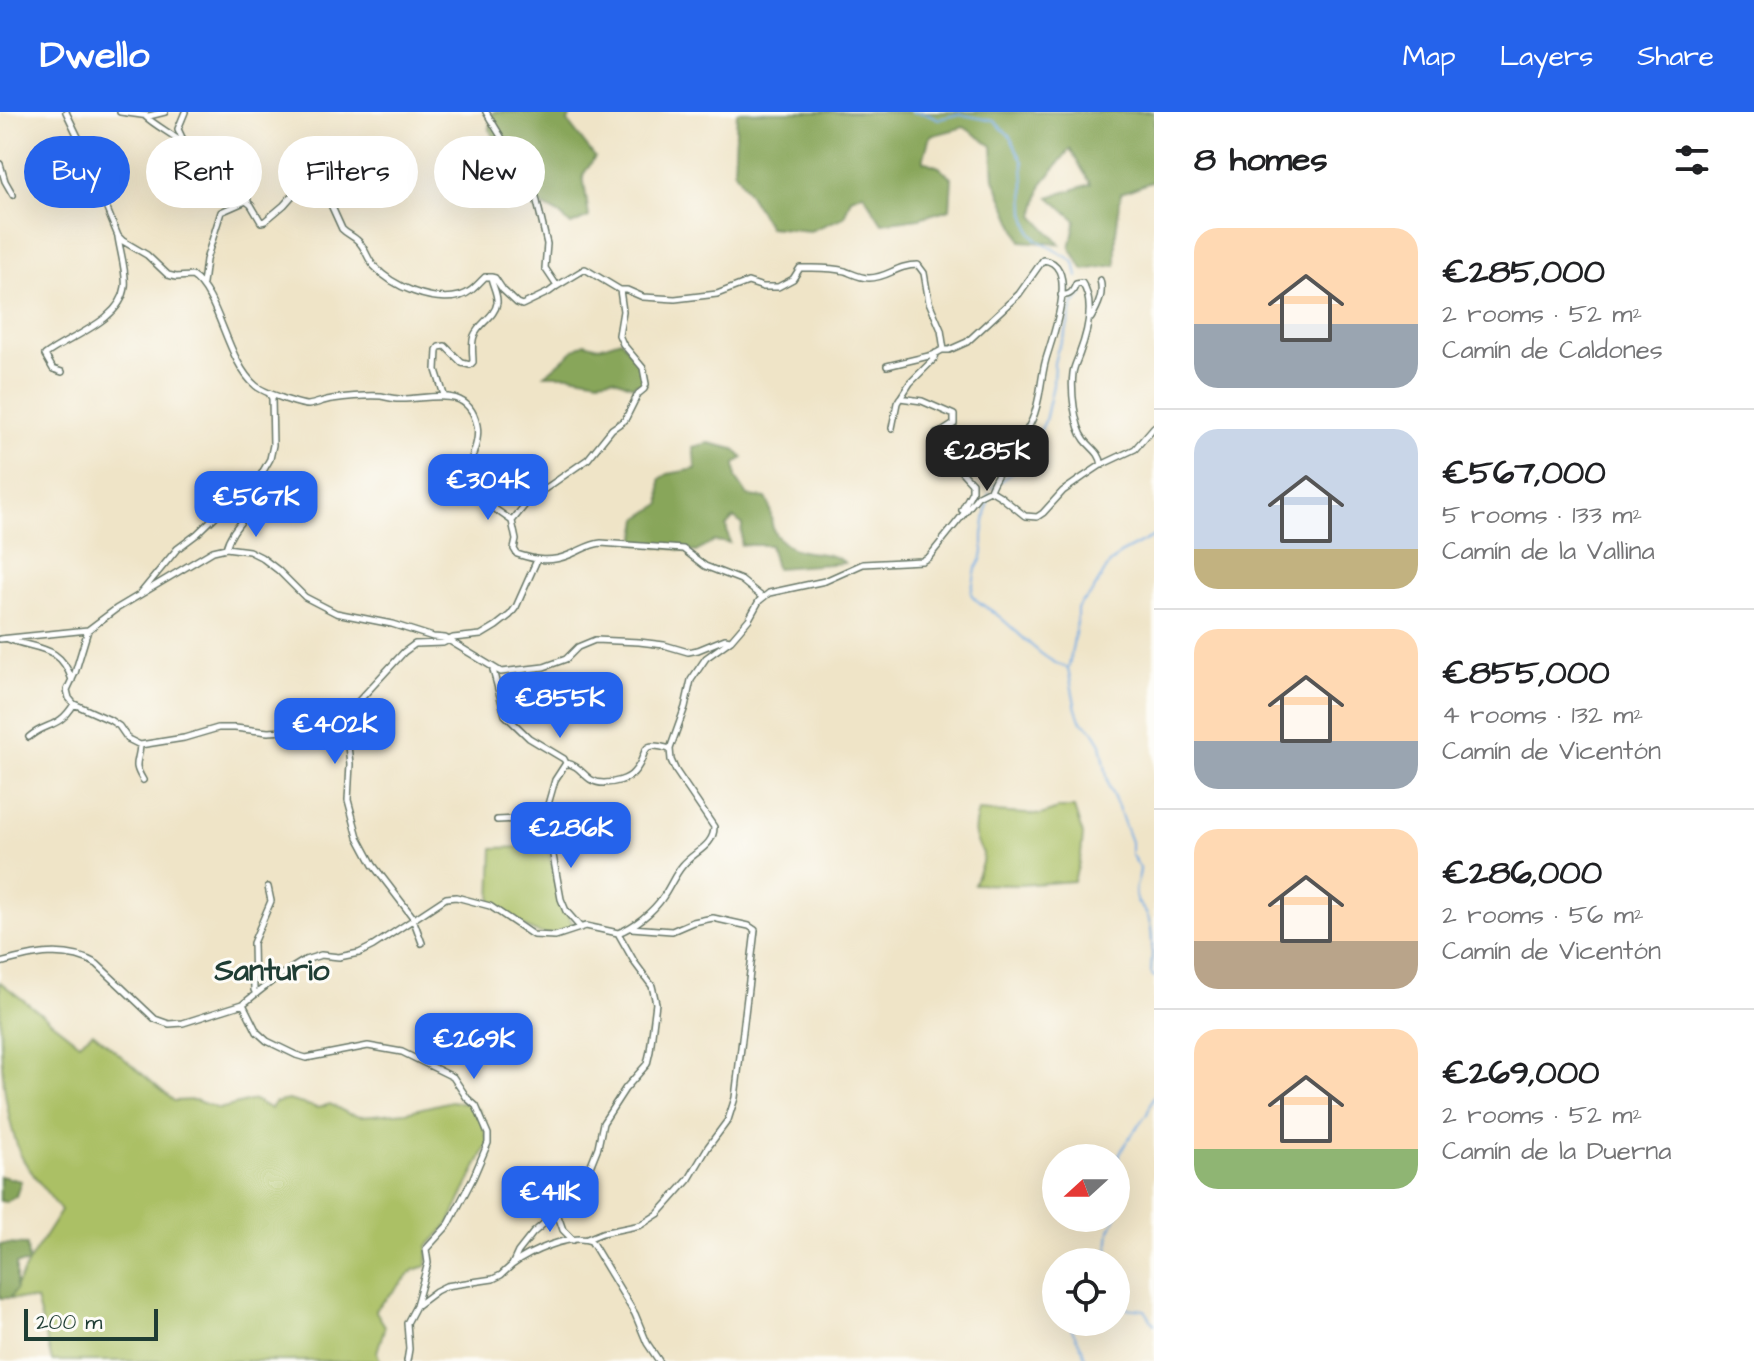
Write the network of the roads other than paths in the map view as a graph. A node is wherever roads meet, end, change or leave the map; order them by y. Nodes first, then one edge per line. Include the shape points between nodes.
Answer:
1 (66, 112) edge
2 (120, 112) edge
3 (165, 112) edge
4 (185, 112) edge
5 (486, 112) edge
6 (145, 116) junction
7 (173, 136) edge
8 (182, 136) edge
9 (0, 164) edge
10 (13, 195) dead end
11 (226, 208) edge
12 (252, 208) edge
13 (118, 236) junction
14 (491, 277) junction
15 (1100, 280) dead end
16 (203, 284) junction
17 (557, 286) junction
18 (620, 290) junction
19 (1061, 295) junction
20 (1088, 323) junction
21 (944, 350) junction
22 (936, 353) junction
23 (887, 366) dead end
24 (62, 372) dead end
25 (270, 395) junction
26 (444, 395) junction
27 (900, 398) junction
28 (1154, 427) edge
29 (892, 428) dead end
30 (1102, 465) junction
31 (258, 480) junction
32 (990, 490) junction
33 (958, 518) junction
34 (512, 521) junction
35 (226, 548) junction
36 (537, 560) junction
37 (137, 597) junction
38 (762, 597) junction
39 (88, 630) junction
40 (4, 639) edge
41 (449, 640) junction
42 (731, 640) junction
43 (493, 669) junction
44 (72, 680) junction
45 (74, 704) junction
46 (343, 724) junction
47 (29, 737) dead end
48 (140, 745) junction
49 (670, 749) junction
50 (566, 763) junction
51 (143, 780) dead end
52 (543, 818) junction
53 (497, 820) dead end
54 (268, 887) dead end
55 (413, 919) junction
56 (580, 927) junction
57 (630, 928) junction
58 (618, 933) junction
59 (422, 943) dead end
60 (0, 963) edge
61 (256, 994) junction
62 (243, 1004) junction
63 (557, 1212) junction
64 (587, 1239) junction
65 (573, 1240) junction
66 (512, 1265) junction
67 (416, 1306) junction
68 (407, 1361) edge
69 (659, 1361) edge

1 - 13 street
2 - 6 street
3 - 6 street
4 - 8 street via 178,129
5 - 17 street via 536,197 547,244 545,268
6 - 7 street
9 - 10 street
11 - 16 street via 219,215
12 - 14 street via 265,221 314,174 344,231 358,241 373,265 410,291 458,296
13 - 16 street via 168,275 192,276
13 - 24 street via 124,292 119,304 82,335 45,355 53,369
14 - 17 street via 522,305
14 - 26 street via 496,305 475,334 473,362 462,363 445,346 437,350 436,370
15 - 20 street via 1098,305
16 - 25 street via 233,353 252,382
17 - 18 street via 585,269
18 - 21 street via 675,299 717,294 748,282 778,287 800,268 832,268 872,278 918,265
18 - 34 street via 619,335 643,368 644,389 625,420 588,459 538,493
19 - 20 street via 1072,293 1076,284 1084,285
19 - 21 street via 1063,278 1056,263 1043,260 1019,294 967,342
19 - 32 street via 1036,411
20 - 30 street via 1073,374 1073,402 1082,435
21 - 22 street
22 - 23 street
22 - 27 street
25 - 26 street via 308,405 330,399
25 - 31 street via 273,445
26 - 34 street via 469,407 477,425 465,485
27 - 29 street
27 - 33 street via 954,415 954,424 936,434 934,442 973,486
28 - 30 street via 1135,449
30 - 32 street via 1063,491 1037,517 1025,516
31 - 35 street via 260,496
31 - 37 street via 177,549
32 - 33 street
33 - 38 street via 922,561 863,564 825,581
34 - 36 street via 515,552
35 - 37 street
35 - 41 street via 261,557 305,597 336,613
36 - 38 street via 557,559 601,543 683,549
36 - 41 street via 510,615 481,635
37 - 39 street
38 - 42 street
39 - 40 street
39 - 44 street
40 - 44 street via 55,653
41 - 43 street
41 - 46 street via 410,647 345,715
42 - 43 street via 688,652 595,640 544,667
42 - 49 street via 706,658 691,680
43 - 50 street via 505,715
44 - 45 street via 67,693
45 - 47 street via 59,722
45 - 48 street via 117,724
46 - 48 street via 268,732 218,728
46 - 55 street via 350,764 348,800 358,837
48 - 51 street via 136,767
49 - 50 street via 649,746 635,772 609,783 593,782 579,767
49 - 57 street via 676,771 714,827 714,836 681,868 658,904
50 - 52 street
52 - 53 street
52 - 56 street via 561,899
54 - 61 street via 271,901 253,943
55 - 56 street via 441,900 456,897 490,906 533,935 555,936
55 - 59 street
55 - 61 street via 359,953 305,960
56 - 58 street
57 - 58 street
57 - 64 street via 672,931 713,918 753,927 746,1023 728,1120 689,1179 641,1225
58 - 63 street via 652,986 656,1003 650,1051 647,1064 603,1123 585,1178
60 - 62 street via 45,953 89,959 150,1015 169,1024
61 - 62 street
62 - 67 street via 262,1038 296,1055 306,1058 368,1046 402,1052 453,1077 479,1110 488,1143 449,1224 426,1249 428,1263
63 - 65 street
63 - 66 street via 533,1233
64 - 65 street
64 - 69 street
65 - 66 street via 537,1249
66 - 67 street via 493,1279 446,1286
67 - 68 street via 407,1323

